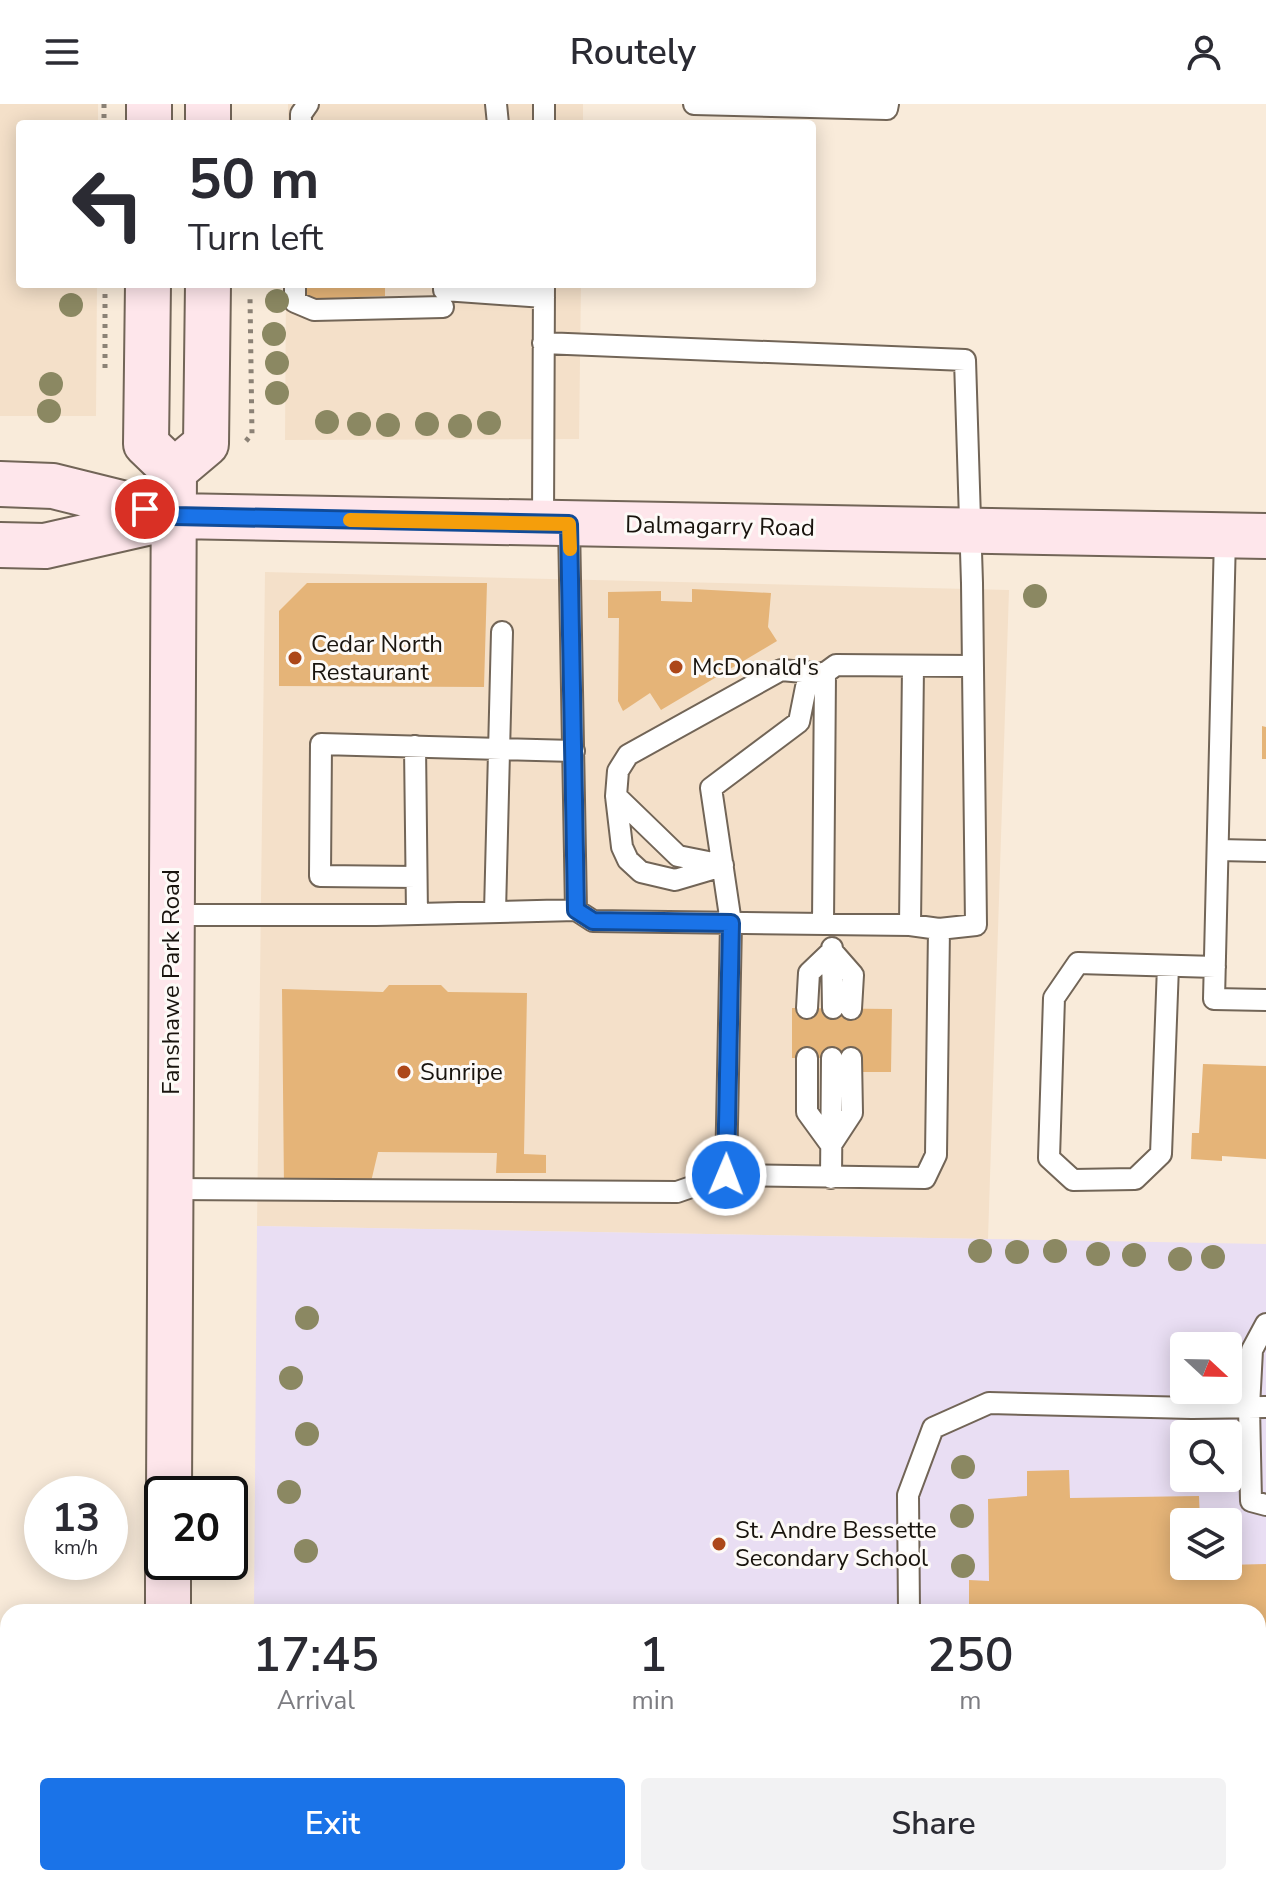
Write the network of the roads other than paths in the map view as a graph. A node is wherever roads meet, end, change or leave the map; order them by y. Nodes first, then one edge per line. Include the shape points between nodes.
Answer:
1 (694, 104) edge
2 (888, 104) edge
3 (148, 288) edge
4 (208, 288) edge
5 (295, 288) edge
6 (444, 288) edge
7 (544, 290) edge
8 (443, 307) dead end
9 (543, 343) junction
10 (174, 471) junction
11 (0, 484) edge
12 (174, 516) junction
13 (556, 523) junction
14 (970, 531) junction
15 (1245, 536) edge
16 (0, 545) edge
17 (502, 632) dead end
18 (972, 666) junction
19 (913, 667) junction
20 (825, 674) junction
21 (415, 746) junction
22 (499, 749) junction
23 (574, 751) junction
24 (616, 796) junction
25 (1218, 850) junction
26 (1266, 851) edge
27 (723, 865) junction
28 (416, 877) junction
29 (576, 910) junction
30 (495, 912) junction
31 (417, 914) junction
32 (171, 915) junction
33 (731, 923) junction
34 (828, 924) junction
35 (910, 925) junction
36 (939, 929) junction
37 (832, 951) junction
38 (1168, 966) junction
39 (1215, 967) junction
40 (1266, 1000) edge
41 (807, 1008) dead end
42 (842, 1009) dead end
43 (807, 1058) dead end
44 (842, 1058) dead end
45 (831, 1145) junction
46 (726, 1175) junction
47 (831, 1178) junction
48 (170, 1189) junction
49 (1266, 1324) edge
50 (1258, 1407) edge
51 (169, 1476) edge
52 (1266, 1505) edge
53 (168, 1580) edge
54 (168, 1604) edge
55 (909, 1604) edge

1 - 2 lane via 887,109
3 - 10 main road via 146,444
4 - 10 main road via 206,444
5 - 8 lane via 295,302 314,310
6 - 7 lane
7 - 9 lane
9 - 13 lane
9 - 14 lane via 965,360
10 - 12 main road, Fanshawe Park Road
11 - 12 main road, Dalmagarry Road via 53,486
12 - 13 main road, Dalmagarry Road
12 - 16 main road, Dalmagarry Road via 45,546
12 - 32 main road, Fanshawe Park Road
13 - 14 main road, Dalmagarry Road
13 - 23 lane
14 - 15 main road, Dalmagarry Road
14 - 18 lane
15 - 25 lane
17 - 22 lane
18 - 19 lane
18 - 36 lane via 976,925
19 - 20 lane via 836,665
19 - 35 lane
20 - 24 lane via 781,670 628,755 618,771
20 - 27 lane via 806,687 799,722 711,788
20 - 34 lane
21 - 22 lane
21 - 28 lane
21 - 28 lane via 321,744 320,876
22 - 23 lane
22 - 30 lane
23 - 29 lane
24 - 27 lane via 678,856
24 - 27 lane via 622,847 641,872 675,880
25 - 26 lane
25 - 39 lane
27 - 33 lane
28 - 31 lane
29 - 30 lane
29 - 33 lane via 593,921
30 - 31 lane
31 - 32 lane
32 - 48 main road, Fanshawe Park Road
33 - 34 lane
33 - 46 lane
34 - 35 lane
34 - 37 lane
35 - 36 lane
36 - 47 lane via 936,1155 925,1178
37 - 41 lane via 809,973
37 - 42 lane via 853,975
38 - 38 lane via 1078,963 1054,998 1049,1158 1073,1180 1135,1179 1161,1154
38 - 39 lane
39 - 40 lane via 1214,999
43 - 45 lane via 807,1112
44 - 45 lane
45 - 47 lane
46 - 47 lane
46 - 48 lane via 677,1192
48 - 51 main road, Fanshawe Park Road
49 - 50 lane via 1252,1350
50 - 52 lane via 1251,1501
50 - 55 lane via 989,1403 933,1428 908,1495
53 - 54 main road

